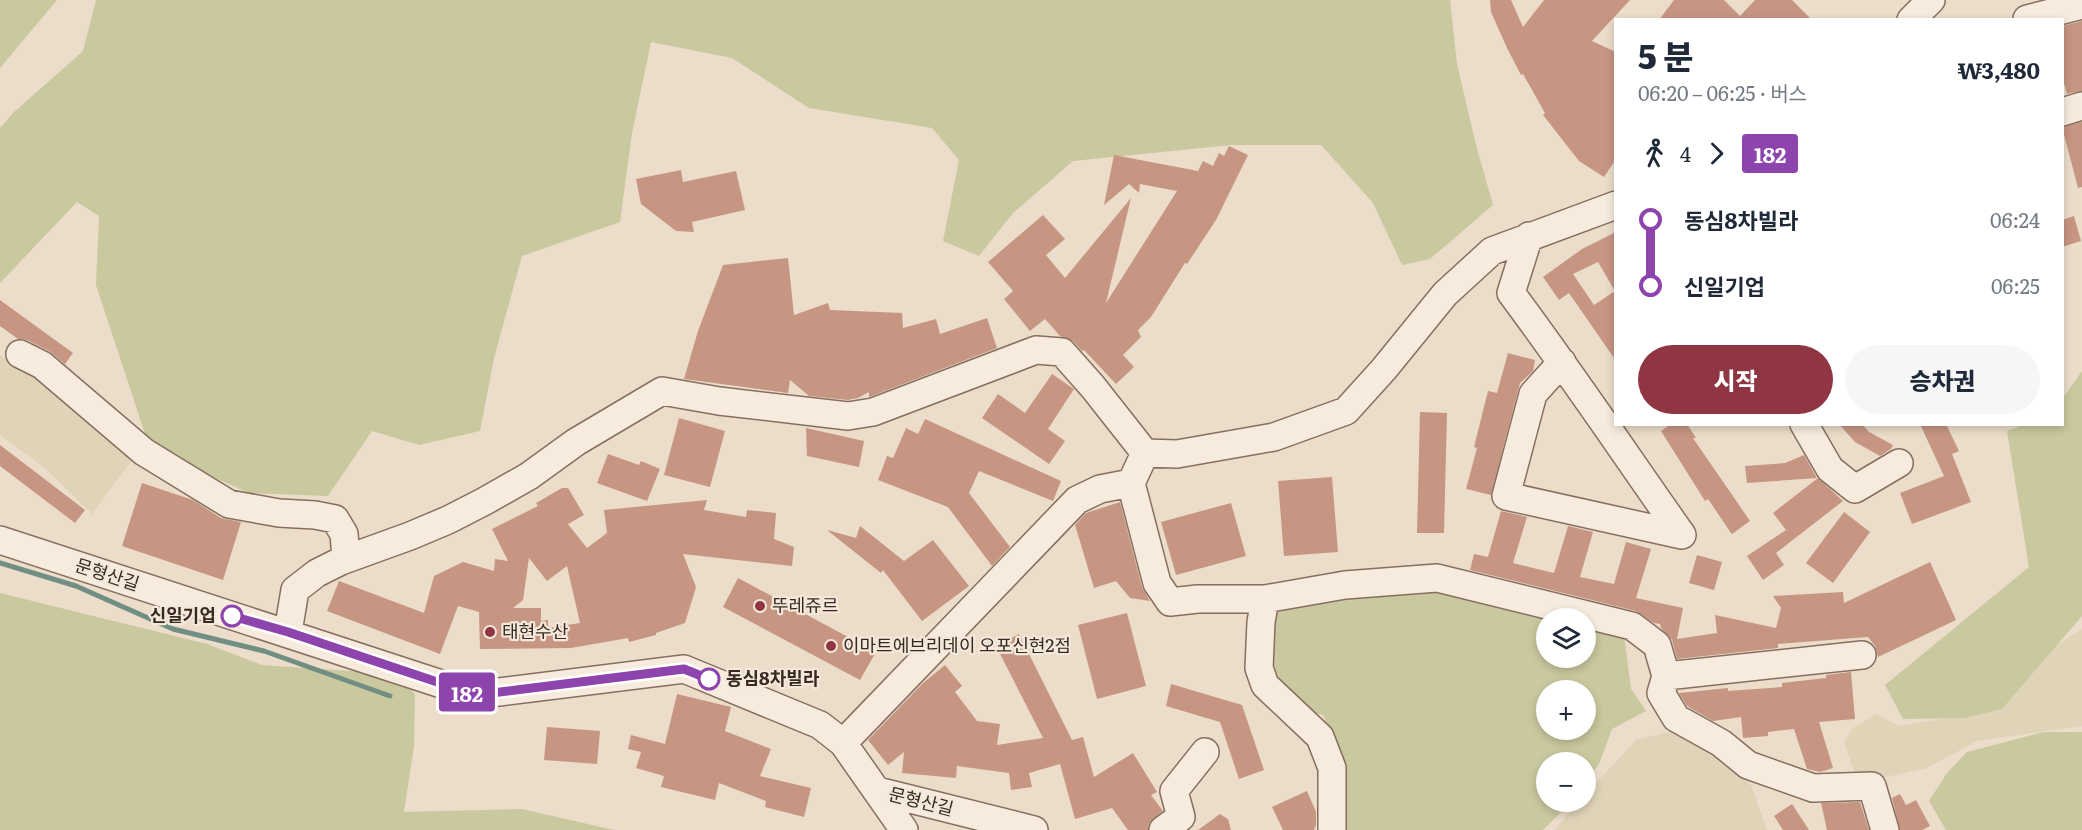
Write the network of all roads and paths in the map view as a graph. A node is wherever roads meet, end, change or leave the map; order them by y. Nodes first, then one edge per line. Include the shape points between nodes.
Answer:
1 (2022, 0) edge
2 (2082, 5) edge
3 (2027, 18) edge
4 (2031, 18) edge
5 (2082, 106) edge
6 (2064, 111) edge
7 (1614, 206) edge
8 (1529, 236) junction
9 (20, 354) dead end
10 (1562, 362) junction
11 (1805, 426) edge
12 (1145, 453) junction
13 (1899, 463) dead end
14 (1131, 483) junction
15 (0, 540) edge
16 (346, 559) junction
17 (1265, 599) junction
18 (288, 632) junction
19 (1862, 655) dead end
20 (1666, 676) junction
21 (843, 743) junction
22 (1205, 752) dead end
23 (879, 791) junction
24 (904, 830) edge
25 (1034, 830) edge
26 (1163, 830) edge
27 (1332, 830) edge
28 (1884, 830) edge

1 - 3 street
2 - 4 street
5 - 6 street
7 - 8 street
8 - 10 street via 1511,293
8 - 12 street via 1492,251 1445,294 1346,411 1274,437 1177,454
9 - 16 street via 42,365 144,452 230,504 335,519 344,534
10 - 10 street via 1604,426 1682,535 1506,496 1533,394
11 - 13 street via 1830,469 1855,489
12 - 14 street
12 - 16 street via 1062,352 1036,350 873,412 848,416 662,391 485,501 420,532
14 - 17 street via 1157,583 1170,602 1198,598
14 - 21 street via 1100,489 1077,500
15 - 18 street, 문형산길
16 - 18 street via 317,573 295,590
17 - 20 street via 1345,585 1437,578 1632,626 1657,645
17 - 27 street via 1259,668 1265,685 1320,737 1332,768
18 - 21 street, 문형산길 via 476,695 684,669 820,725
19 - 20 street
20 - 28 street via 1661,693 1676,718 1721,743 1748,765 1813,788 1872,786
21 - 23 street, 문형산길
22 - 26 street via 1174,791 1181,817
23 - 24 street, 문형산길
23 - 25 street, 문형산길

